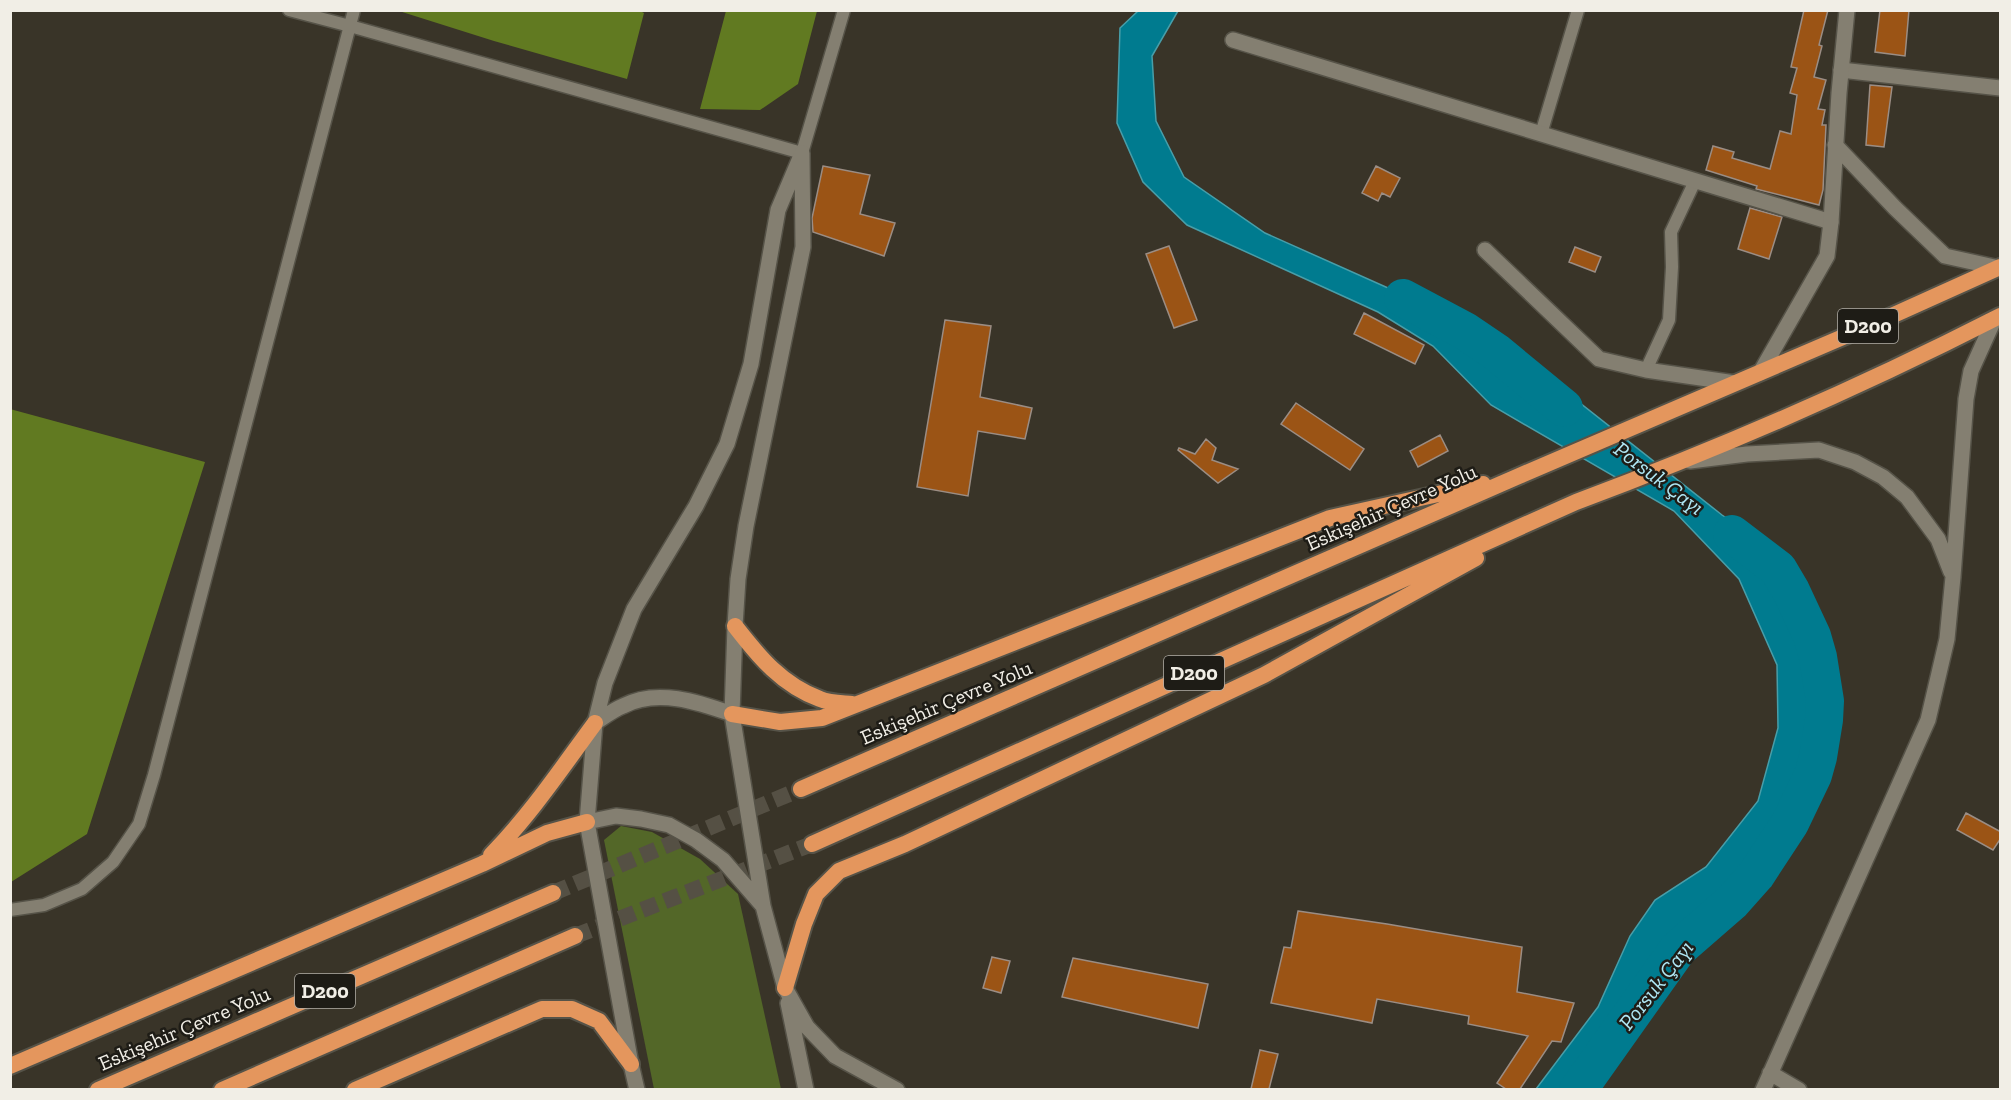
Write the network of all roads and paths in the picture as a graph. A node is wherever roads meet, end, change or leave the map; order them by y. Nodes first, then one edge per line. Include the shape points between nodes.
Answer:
1 (289, 10) edge
2 (354, 10) edge
3 (844, 10) edge
4 (1578, 10) edge
5 (1847, 10) edge
6 (350, 26) junction
7 (1233, 40) dead end
8 (1841, 70) junction
9 (2001, 88) edge
10 (1541, 134) junction
11 (1835, 145) junction
12 (802, 153) junction
13 (1695, 181) junction
14 (1832, 222) junction
15 (1485, 250) dead end
16 (2000, 267) edge
17 (1997, 318) edge
18 (1646, 370) junction
19 (1760, 373) junction
20 (1735, 383) junction
21 (1684, 462) junction
22 (1519, 476) junction
23 (1576, 502) junction
24 (1953, 577) junction
25 (735, 626) junction
26 (856, 705) junction
27 (732, 714) junction
28 (595, 723) junction
29 (801, 789) tunnel mouth
30 (587, 822) junction
31 (812, 844) tunnel mouth
32 (482, 864) junction
33 (553, 893) tunnel mouth
34 (763, 906) junction
35 (10, 910) edge
36 (575, 936) tunnel mouth
37 (785, 988) junction
38 (631, 1064) junction
39 (10, 1066) edge
40 (1770, 1073) junction
41 (98, 1089) edge
42 (222, 1089) edge
43 (355, 1089) edge
44 (637, 1089) edge
45 (806, 1089) edge
46 (897, 1089) edge
47 (1762, 1089) edge
48 (1799, 1089) edge

1 - 6 lane
2 - 6 lane
3 - 12 lane
4 - 10 lane
5 - 8 street
6 - 12 lane
6 - 35 lane via 139,824 113,862 82,889 44,905
7 - 10 street
8 - 9 street
8 - 11 street
10 - 13 street
11 - 14 street
11 - 16 street via 1945,256
12 - 25 street via 803,247 746,526
12 - 28 street via 778,210 751,364 727,444 712,478 633,609 605,682
13 - 14 street
13 - 18 lane via 1671,232 1669,320
14 - 19 street via 1827,256
15 - 18 street via 1599,359
16 - 19 highway, Eskişehir Çevre Yolu / D200
17 - 21 highway, D200
17 - 24 street via 1971,371 1966,399
18 - 20 street
19 - 20 highway, Eskişehir Çevre Yolu / D200
20 - 22 highway, Eskişehir Çevre Yolu / D200
21 - 23 highway, D200
21 - 24 street via 1819,450 1855,462 1883,477 1907,497 1938,539
22 - 26 highway via 1330,518
22 - 29 highway, Eskişehir Çevre Yolu / D200
23 - 31 highway, D200
23 - 37 highway via 1264,675 839,872 816,894
24 - 40 street via 1947,639 1928,720
25 - 26 highway via 761,660 790,685 821,700
25 - 27 street
26 - 27 highway via 822,718 780,722
27 - 28 street via 679,699 650,698 624,705
27 - 34 street
28 - 30 street
28 - 32 highway via 551,785
30 - 32 highway via 547,833
30 - 34 street via 616,816 669,825 723,860
30 - 38 street
32 - 39 highway
33 - 41 highway, Eskişehir Çevre Yolu / D200
34 - 37 street
36 - 42 highway, D200
37 - 45 street
37 - 46 street via 807,1027 836,1056
38 - 43 highway via 599,1021 572,1009 542,1009
38 - 44 street
40 - 47 street
40 - 48 street

